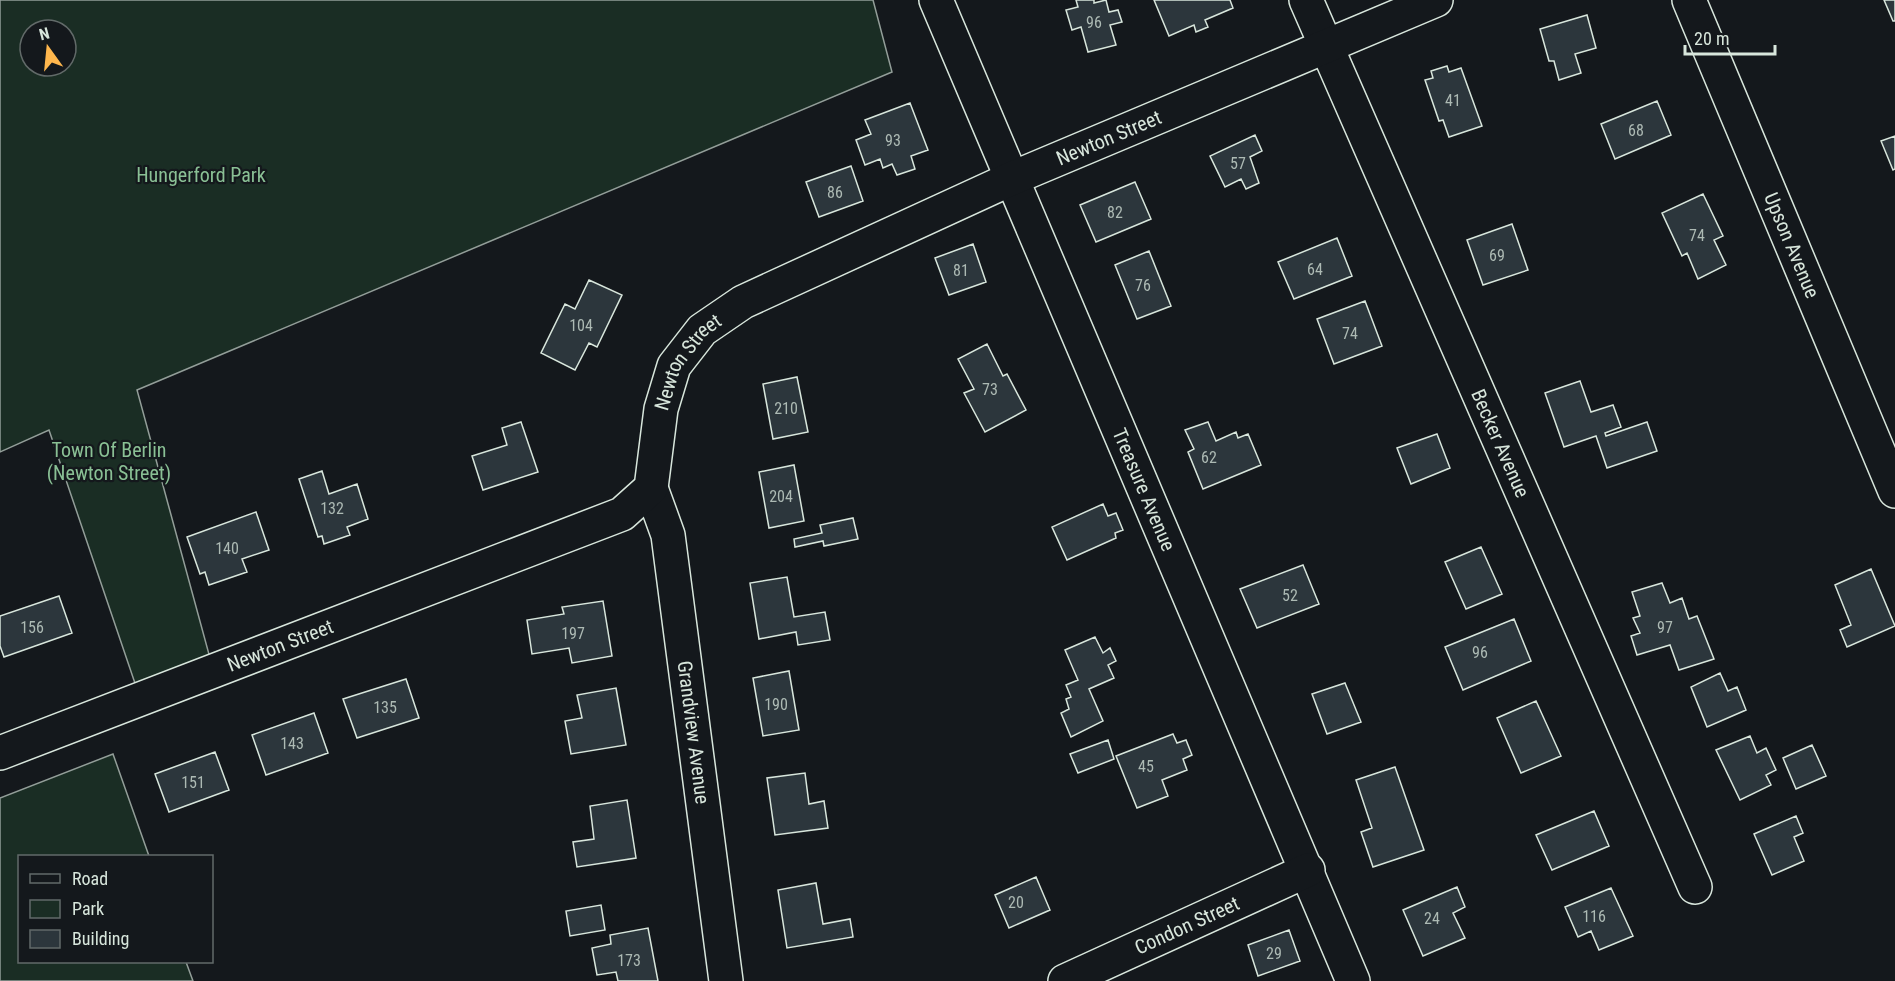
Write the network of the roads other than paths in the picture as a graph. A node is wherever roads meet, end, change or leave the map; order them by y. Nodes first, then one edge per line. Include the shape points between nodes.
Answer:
1 (936, 0) edge
2 (1306, 0) edge
3 (1436, 0) edge
4 (1689, 0) edge
5 (1326, 47) junction
6 (1013, 178) junction
7 (651, 488) junction
8 (1895, 491) edge
9 (0, 753) edge
10 (1308, 870) junction
11 (1695, 886) dead end
12 (726, 981) edge
13 (1065, 981) edge
14 (1353, 981) edge

1 - 6 street, Treasure Avenue
2 - 5 street, Becker Avenue
3 - 5 street, Newton Street
4 - 8 street, Upson Avenue
5 - 6 street, Newton Street
5 - 11 street, Becker Avenue
6 - 7 street, Newton Street via 742,302 702,330 674,366 661,410
6 - 10 street, Treasure Avenue
7 - 9 street, Newton Street via 622,514
7 - 12 street, Grandview Avenue via 668,535
10 - 13 street, Condon Street
10 - 14 street, Treasure Avenue

